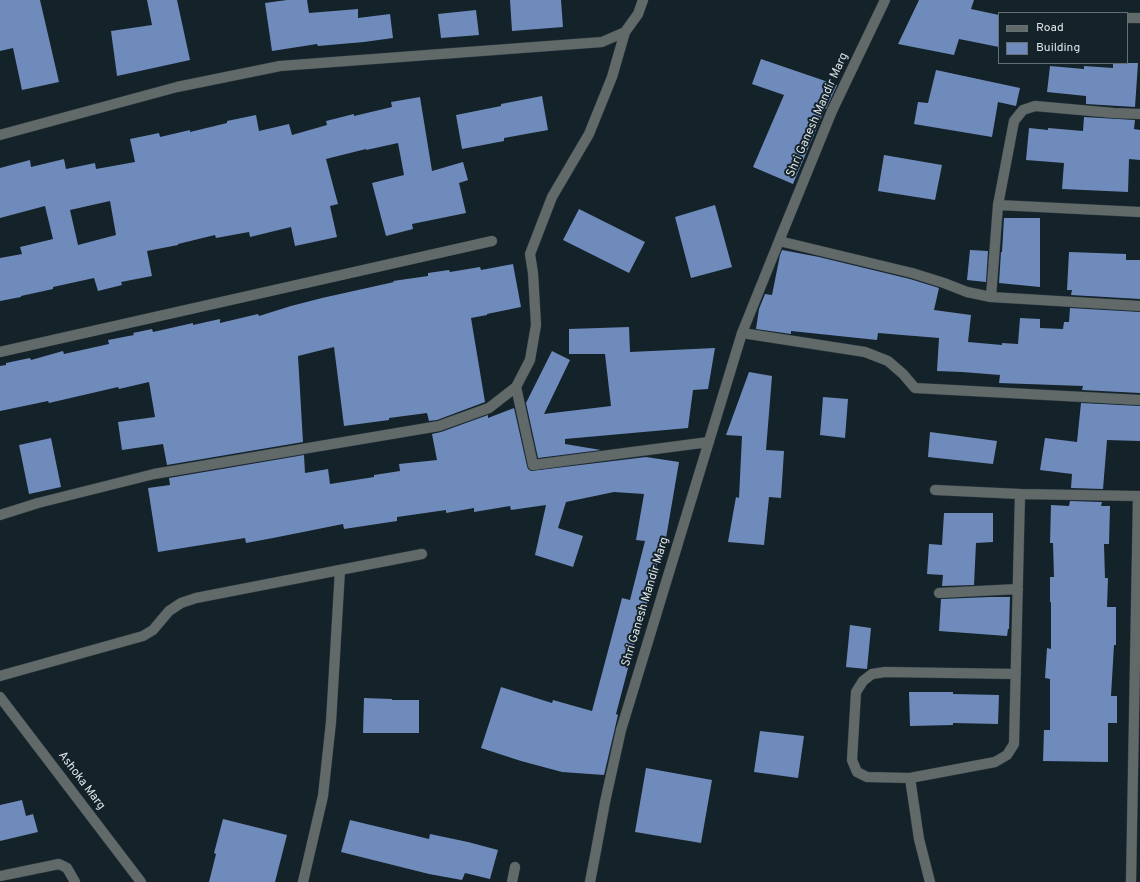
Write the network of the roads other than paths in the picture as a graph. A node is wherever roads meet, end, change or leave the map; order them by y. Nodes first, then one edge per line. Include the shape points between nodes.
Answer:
1 (643, 0) edge
2 (884, 0) edge
3 (1128, 18) edge
4 (1140, 18) edge
5 (625, 32) junction
6 (1140, 114) edge
7 (0, 134) edge
8 (998, 205) junction
9 (1140, 212) edge
10 (492, 241) dead end
11 (779, 241) junction
12 (991, 297) junction
13 (1140, 306) edge
14 (742, 333) junction
15 (0, 352) edge
16 (516, 387) junction
17 (1140, 400) edge
18 (708, 442) junction
19 (935, 490) dead end
20 (1020, 494) junction
21 (1139, 496) edge
22 (0, 515) edge
23 (422, 554) dead end
24 (340, 570) junction
25 (1018, 589) junction
26 (939, 593) dead end
27 (1016, 674) junction
28 (0, 676) edge
29 (0, 697) edge
30 (910, 778) junction
31 (515, 867) dead end
32 (0, 876) edge
33 (75, 882) edge
34 (141, 882) edge
35 (304, 882) edge
36 (512, 882) edge
37 (590, 882) edge
38 (930, 882) edge
39 (1131, 882) edge

1 - 5 street via 638,14
2 - 11 street, Shri Ganesh Mandir Marg via 832,112
3 - 4 street
5 - 7 street via 602,42 280,66 176,87
5 - 16 street via 612,77 589,134 552,197 530,254 536,324 530,360
6 - 8 street via 1035,106 1023,110 1014,121
8 - 9 street
8 - 12 street
10 - 15 street
11 - 12 street via 912,273 967,292
11 - 14 street, Shri Ganesh Mandir Marg
12 - 13 street
14 - 17 street via 865,352 888,361 915,388
14 - 18 street, Shri Ganesh Mandir Marg
16 - 18 street via 533,465
16 - 22 street via 488,408 439,426 154,474
18 - 37 street, Shri Ganesh Mandir Marg via 620,730
19 - 20 street
20 - 21 street
20 - 25 street
21 - 39 street
23 - 24 street
24 - 28 street via 196,598 181,603 169,611 153,630 143,636
24 - 35 street via 323,796
25 - 26 street
25 - 27 street
27 - 30 street via 1014,744 1007,755 995,762
27 - 30 street via 884,672 872,674 863,681 856,692 852,760 857,772 867,778
29 - 34 street, Ashoka Marg
30 - 38 street via 919,839
31 - 36 street
32 - 33 street via 59,864 68,868

